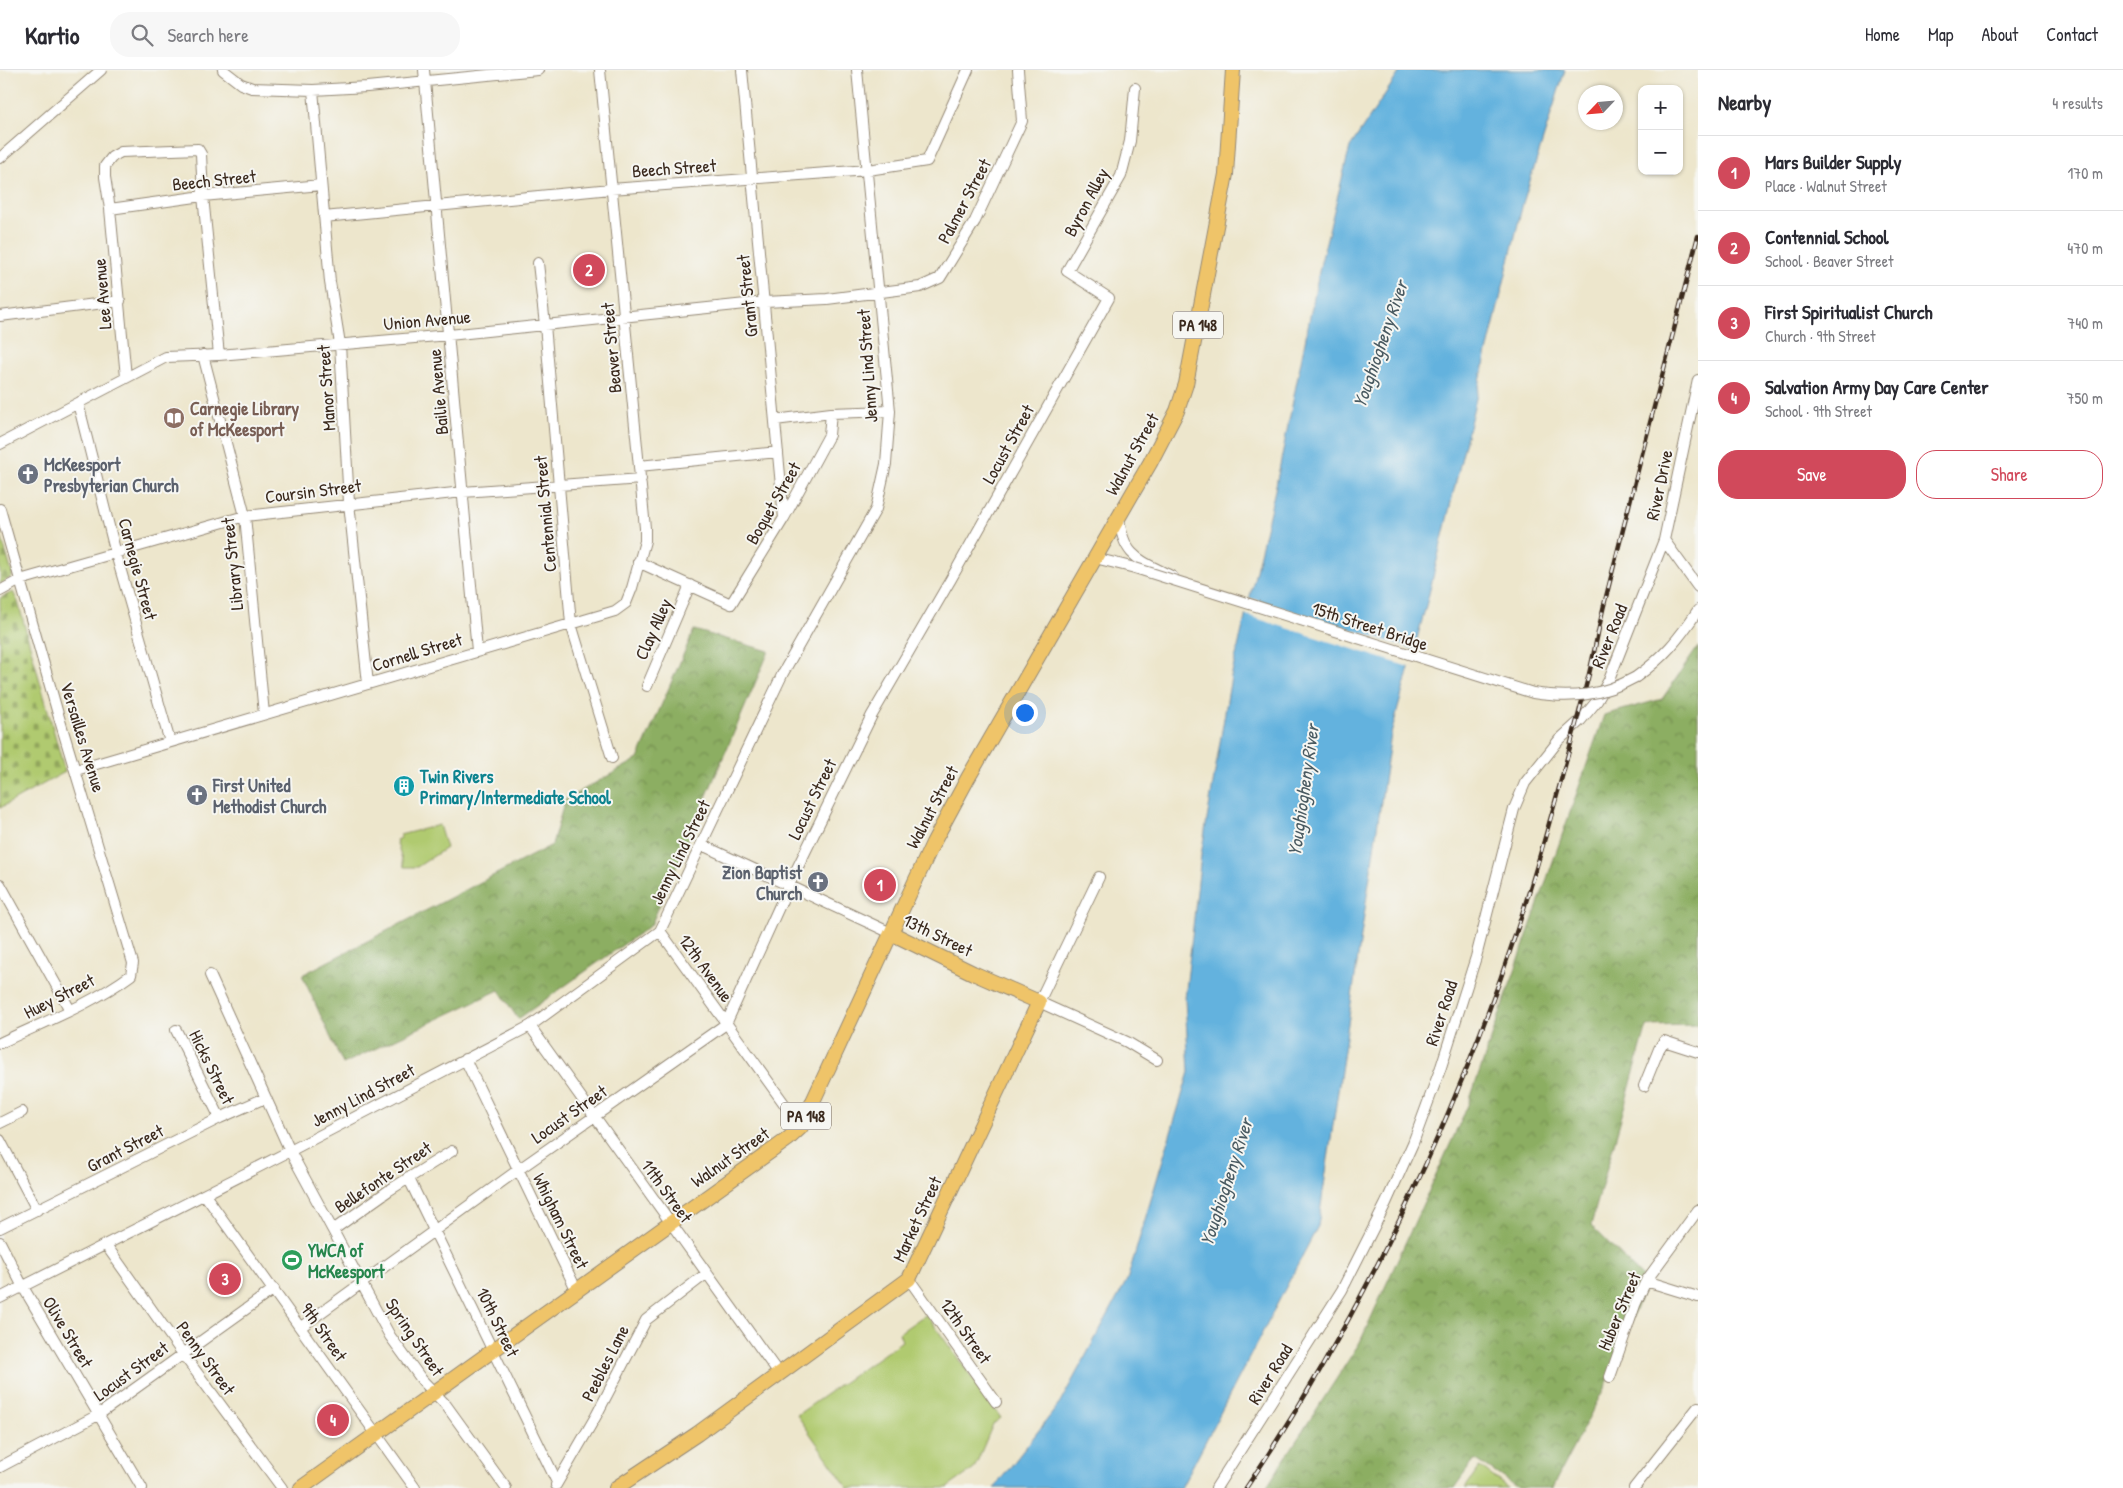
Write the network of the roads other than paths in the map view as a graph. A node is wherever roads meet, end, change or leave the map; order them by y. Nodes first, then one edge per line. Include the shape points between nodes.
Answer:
1 (101, 70) edge
2 (223, 70) edge
3 (538, 70) edge
4 (600, 70) edge
5 (742, 70) edge
6 (857, 70) edge
7 (968, 70) edge
8 (1233, 70) edge
9 (1018, 72) edge
10 (425, 75) edge
11 (1135, 88) dead end
12 (313, 90) junction
13 (0, 158) edge
14 (868, 170) junction
15 (752, 178) junction
16 (321, 185) junction
17 (611, 189) junction
18 (203, 196) junction
19 (438, 205) junction
20 (110, 209) junction
21 (324, 217) junction
22 (538, 263) dead end
23 (878, 292) junction
24 (1109, 298) joint
25 (120, 301) junction
26 (765, 302) junction
27 (0, 316) edge
28 (624, 316) junction
29 (545, 325) junction
30 (449, 335) junction
31 (340, 344) junction
32 (203, 355) junction
33 (219, 355) junction
34 (126, 377) junction
35 (1698, 380) edge
36 (78, 403) junction
37 (890, 411) junction
38 (831, 413) junction
39 (775, 420) junction
40 (0, 444) edge
41 (778, 452) junction
42 (639, 466) junction
43 (641, 479) junction
44 (559, 484) junction
45 (463, 492) junction
46 (349, 503) junction
47 (1, 515) edge
48 (245, 516) junction
49 (1119, 516) junction
50 (784, 518) junction
51 (1664, 540) junction
52 (116, 554) junction
53 (1095, 558) junction
54 (638, 562) junction
55 (1135, 563) junction
56 (20, 580) junction
57 (690, 585) junction
58 (1698, 588) edge
59 (0, 591) edge
60 (1698, 610) edge
61 (571, 624) junction
62 (476, 651) junction
63 (368, 684) junction
64 (646, 686) dead end
65 (264, 714) junction
66 (170, 742) junction
67 (612, 758) dead end
68 (76, 770) junction
69 (702, 845) junction
70 (1099, 877) dead end
71 (0, 884) edge
72 (788, 885) junction
73 (660, 932) junction
74 (891, 933) junction
75 (131, 975) joint
76 (210, 975) dead end
77 (1039, 1002) junction
78 (70, 1010) junction
79 (726, 1024) junction
80 (530, 1026) junction
81 (176, 1030) dead end
82 (0, 1043) edge
83 (1698, 1052) edge
84 (465, 1060) junction
85 (1157, 1060) dead end
86 (1644, 1086) dead end
87 (265, 1098) junction
88 (22, 1112) dead end
89 (594, 1117) junction
90 (220, 1118) junction
91 (0, 1123) edge
92 (801, 1127) junction
93 (0, 1140) edge
94 (452, 1151) dead end
95 (290, 1152) junction
96 (518, 1170) junction
97 (408, 1178) junction
98 (205, 1195) junction
99 (37, 1210) junction
100 (1698, 1210) edge
101 (669, 1223) junction
102 (0, 1228) edge
103 (333, 1230) junction
104 (435, 1231) junction
105 (0, 1242) edge
106 (106, 1245) junction
107 (707, 1273) junction
108 (909, 1279) junction
109 (1646, 1281) junction
110 (362, 1283) junction
111 (23, 1287) junction
112 (274, 1289) junction
113 (576, 1289) junction
114 (1698, 1297) edge
115 (0, 1298) edge
116 (301, 1327) junction
117 (493, 1350) junction
118 (182, 1354) junction
119 (779, 1374) junction
120 (1610, 1377) dead end
121 (433, 1392) junction
122 (996, 1402) dead end
123 (1698, 1407) edge
124 (98, 1415) junction
125 (377, 1433) junction
126 (0, 1468) edge
127 (632, 1483) edge
128 (556, 1485) edge
129 (142, 1488) edge
130 (282, 1488) edge
131 (300, 1488) edge
132 (415, 1488) edge
133 (506, 1488) edge
134 (616, 1488) edge
135 (1216, 1488) edge
136 (1634, 1488) edge

1 - 13 street
2 - 12 street via 252,88
3 - 10 street
4 - 17 street, Beaver Street
5 - 15 street, Grant Street
6 - 14 street, Jenny Lind Street
7 - 14 street, Beech Street via 927,161
8 - 49 main road, Walnut Street / PA 148 via 1226,174 1186,384 1166,434
9 - 23 street, Palmer Street via 1022,121 975,221 940,278 920,287
10 - 12 street
10 - 19 street, Bailie Avenue
11 - 24 street, Byron Alley via 1130,141 1121,176 1067,271
12 - 16 street, Manor Street
14 - 15 street, Beech Street
14 - 23 street, Jenny Lind Street
15 - 17 street, Beech Street
15 - 26 street, Grant Street
16 - 18 street, Beech Street
16 - 21 street, Manor Street
17 - 19 street, Beech Street
17 - 28 street, Beaver Street
18 - 20 street, Beech Street
18 - 20 street via 198,149 121,152 105,166
18 - 33 street
19 - 21 street, Beech Street
19 - 30 street, Bailie Avenue
20 - 25 street, Lee Avenue
21 - 31 street, Manor Street
22 - 29 street, Centennial Street
23 - 26 street, Union Avenue
23 - 37 street, Jenny Lind Street
24 - 72 street, Locust Street via 872,715
25 - 27 street
25 - 34 street, Lee Avenue
26 - 28 street, Union Avenue
26 - 39 street, Grant Street
28 - 29 street, Union Avenue
28 - 42 street, Beaver Street
29 - 30 street, Union Avenue
29 - 44 street, Centennial Street
30 - 31 street, Union Avenue
30 - 45 street, Bailie Avenue
31 - 33 street, Union Avenue
31 - 46 street, Manor Street
32 - 33 street, Union Avenue
32 - 34 street, Union Avenue via 166,357
32 - 48 street, Library Street
34 - 36 street, Union Avenue
35 - 51 street, River Drive
36 - 40 street, Union Avenue
36 - 52 street, Carnegie Street
37 - 38 street
37 - 69 street, Jenny Lind Street via 886,464 876,509 783,673
38 - 39 street
38 - 50 street, Boquet Street via 829,435
39 - 41 street, Grant Street
41 - 42 street
41 - 50 street, Grant Street
42 - 43 street, Beaver Street
43 - 44 street, Coursin Street
43 - 54 street, Beaver Street via 645,541
44 - 45 street, Coursin Street
44 - 61 street, Centennial Street
45 - 46 street, Coursin Street
45 - 62 street, Bailie Avenue
46 - 48 street, Coursin Street
46 - 63 street, Manor Street
47 - 56 street, Versailles Avenue
48 - 52 street, Coursin Street
48 - 65 street, Library Street
49 - 53 main road, Walnut Street / PA 148
49 - 55 street via 1122,536
50 - 57 street, Boquet Street via 731,604
51 - 58 street, River Drive
51 - 135 street, River Road via 1609,680 1597,701 1559,740 1526,783 1514,809 1476,957 1441,1067 1413,1143 1386,1203 1342,1290
52 - 56 street, Coursin Street
52 - 66 street, Carnegie Street
53 - 55 street, 15th Street Bridge
53 - 74 main road, Walnut Street / PA 148 via 968,778
54 - 57 street
54 - 61 street, Cornell Street via 626,603 615,611
55 - 60 street, 15th Street Bridge, bridge via 1197,588 1533,693 1558,697 1602,693 1636,677 1677,642
56 - 59 street, Coursin Street
56 - 68 street, Versailles Avenue
57 - 64 street, Clay Alley
61 - 62 street, Cornell Street
61 - 67 street, Centennial Street
62 - 63 street, Cornell Street
63 - 65 street, Cornell Street
65 - 66 street, Cornell Street
66 - 68 street, Cornell Street
68 - 75 street, Versailles Avenue via 133,963
69 - 72 street, 13th Street
69 - 73 street, Jenny Lind Street
70 - 77 street, Market Street
71 - 78 street
72 - 74 street, 13th Street
72 - 79 street, Locust Street
73 - 79 street, 12th Avenue
73 - 80 street, Jenny Lind Street
74 - 77 main road, 13th Street
74 - 92 main road, Walnut Street / PA 148
75 - 78 street, Huey Street
76 - 87 street, Spring Street
77 - 85 street, 13th Street via 1127,1042
77 - 108 main road, Market Street
78 - 82 street, Huey Street
79 - 89 street, Locust Street
79 - 92 street
80 - 84 street, Jenny Lind Street
80 - 89 street, 11th Street
81 - 90 street, Hicks Street
83 - 86 street via 1664,1042
84 - 95 street, Jenny Lind Street
84 - 96 street, Whigham Street
87 - 90 street, Grant Street
87 - 95 street, Spring Street
88 - 91 street
89 - 96 street, Locust Street
89 - 101 street, 11th Street
90 - 99 street, Grant Street
92 - 101 main road, Walnut Street / PA 148 via 788,1140
93 - 99 street
94 - 97 street, Bellefonte Street
95 - 98 street, Jenny Lind Street
95 - 103 street, Spring Street
96 - 104 street, Locust Street
96 - 113 street, Whigham Street
97 - 103 street, Bellefonte Street
97 - 104 street, 10th Street
98 - 106 street, Jenny Lind Street
98 - 112 street, 9th Street
99 - 102 street, Grant Street
100 - 109 street, Huber Street
101 - 107 street, 11th Street
101 - 113 main road, Walnut Street / PA 148
103 - 110 street, Spring Street
104 - 110 street, Locust Street
104 - 117 street, 10th Street
105 - 111 street, Olive Street
106 - 111 street, Jenny Lind Street
106 - 118 street, Penny Street
107 - 119 street, 11th Street
107 - 128 street, Peebles Lane via 646,1320
108 - 119 main road, Market Street
108 - 122 street, 12th Street
109 - 114 street
109 - 120 street, Huber Street
110 - 116 street, Locust Street
110 - 121 street, Spring Street via 390,1336
111 - 115 street, Jenny Lind Street
111 - 124 street, Olive Street
112 - 116 street, 9th Street
112 - 118 street, Locust Street
113 - 117 main road, Walnut Street / PA 148
116 - 125 street, 9th Street
117 - 121 main road, Walnut Street / PA 148
117 - 128 street, 10th Street
118 - 124 street, Locust Street
118 - 130 street, Penny Street
119 - 127 main road, Market Street
121 - 125 main road, Walnut Street / PA 148
121 - 133 street, Spring Street
123 - 136 street
124 - 126 street, Locust Street
124 - 129 street, Olive Street
125 - 131 main road, Walnut Street / PA 148
125 - 132 street, 9th Street
127 - 134 main road, Market Street

